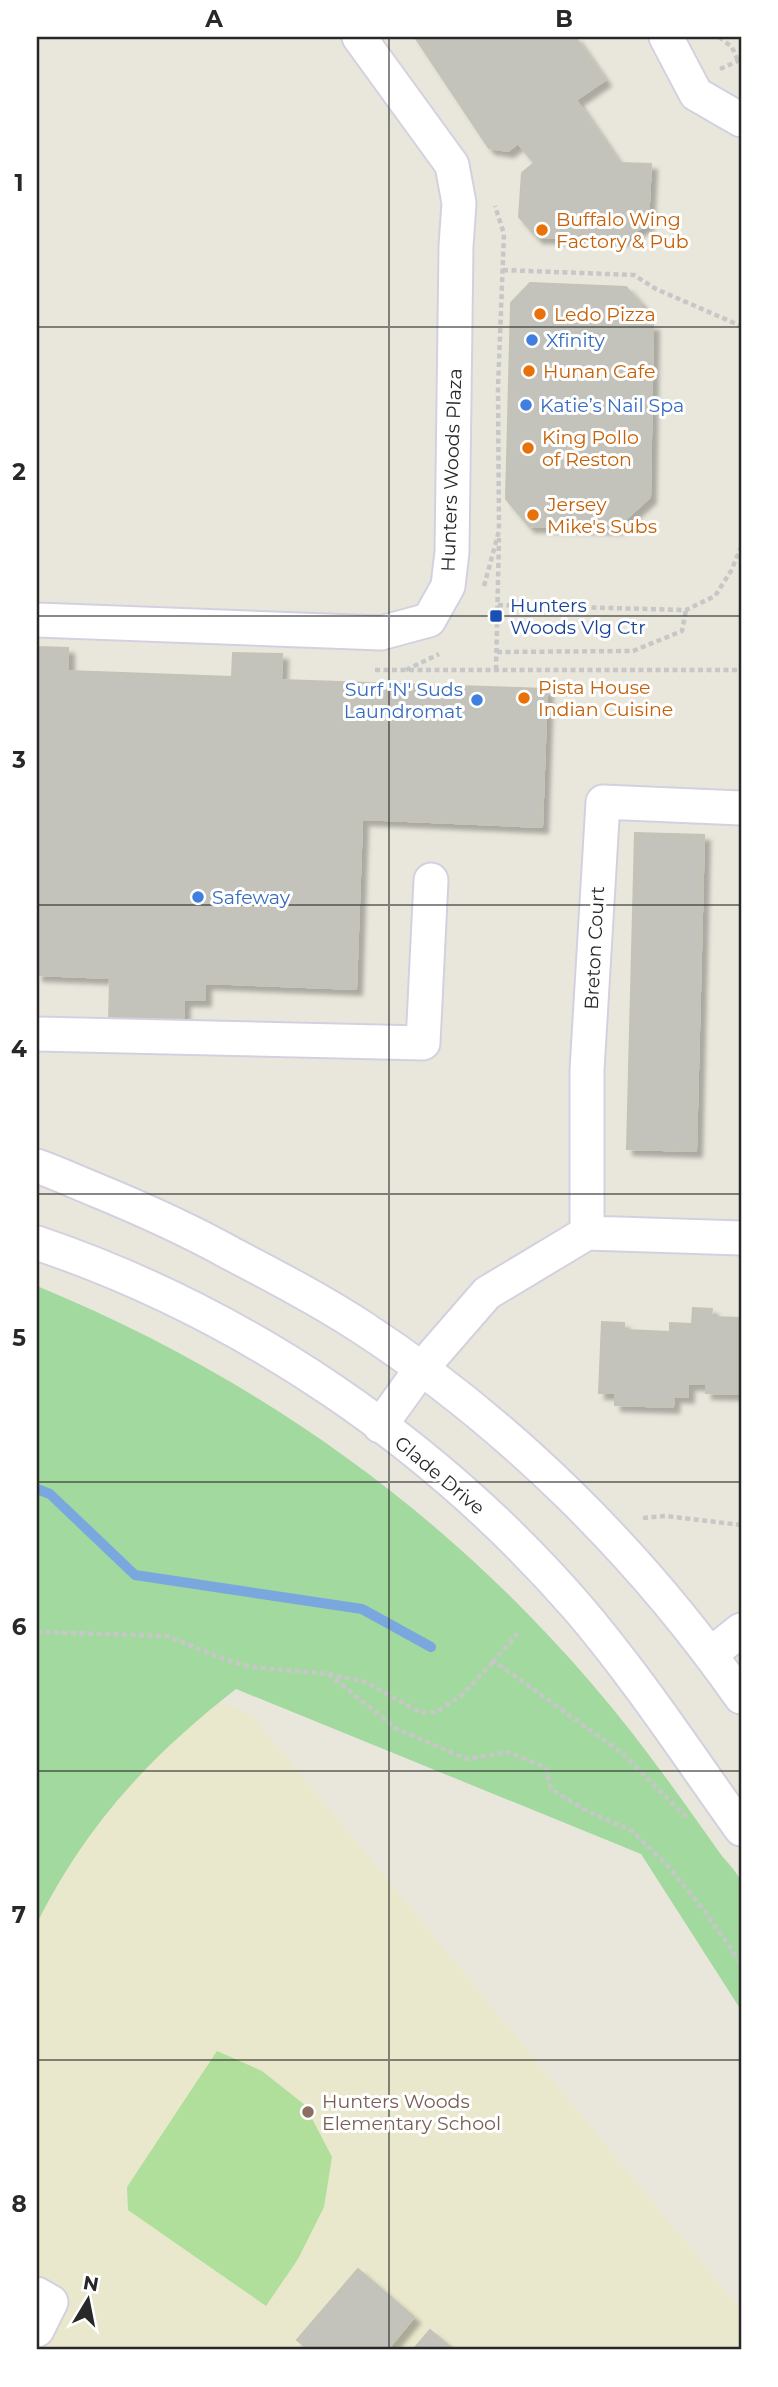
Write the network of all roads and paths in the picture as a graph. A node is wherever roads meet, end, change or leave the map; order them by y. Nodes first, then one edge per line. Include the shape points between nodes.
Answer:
1 (359, 37) edge
2 (666, 37) edge
3 (719, 37) edge
4 (740, 60) edge
5 (717, 71) dead end
6 (741, 120) edge
7 (503, 270) dead end
8 (741, 326) edge
9 (499, 531) dead end
10 (741, 547) edge
11 (498, 605) junction
12 (686, 610) junction
13 (37, 620) edge
14 (497, 652) junction
15 (386, 670) dead end
16 (496, 670) junction
17 (741, 670) edge
18 (741, 808) edge
19 (431, 880) dead end
20 (37, 1034) edge
21 (37, 1166) edge
22 (587, 1233) junction
23 (741, 1238) edge
24 (37, 1243) edge
25 (421, 1369) junction
26 (380, 1426) junction
27 (643, 1518) dead end
28 (741, 1525) edge
29 (741, 1630) edge
30 (37, 1632) edge
31 (519, 1633) dead end
32 (710, 1654) junction
33 (494, 1661) junction
34 (328, 1674) junction
35 (741, 1698) edge
36 (694, 1821) dead end
37 (741, 1829) edge
38 (741, 1963) edge

1 - 13 street, Hunters Woods Plaza via 452,165 458,203 448,586 429,620 381,633
2 - 6 street via 696,94
3 - 4 path
4 - 5 path
7 - 8 path via 634,275
9 - 11 path
10 - 12 path via 715,596
11 - 12 path
11 - 14 path
12 - 14 path via 682,631 633,652
14 - 16 path
15 - 16 path
16 - 17 path
18 - 22 street, Breton Court via 603,802 587,1070
19 - 20 street via 423,1043
21 - 25 street via 202,1237 359,1325
22 - 23 street
22 - 25 street via 487,1293
24 - 26 street, Glade Drive via 113,1272 217,1321 326,1386
25 - 26 street
25 - 32 street via 591,1516 644,1572
26 - 37 street, Glade Drive via 475,1503 578,1609
27 - 28 path via 666,1516
29 - 32 street
30 - 34 path via 167,1636 251,1667
31 - 33 path
32 - 35 street
33 - 34 path via 461,1696 427,1713 366,1682
33 - 36 path via 622,1753
34 - 38 path via 397,1729 467,1759 509,1752 546,1768 551,1789 632,1831 658,1856

